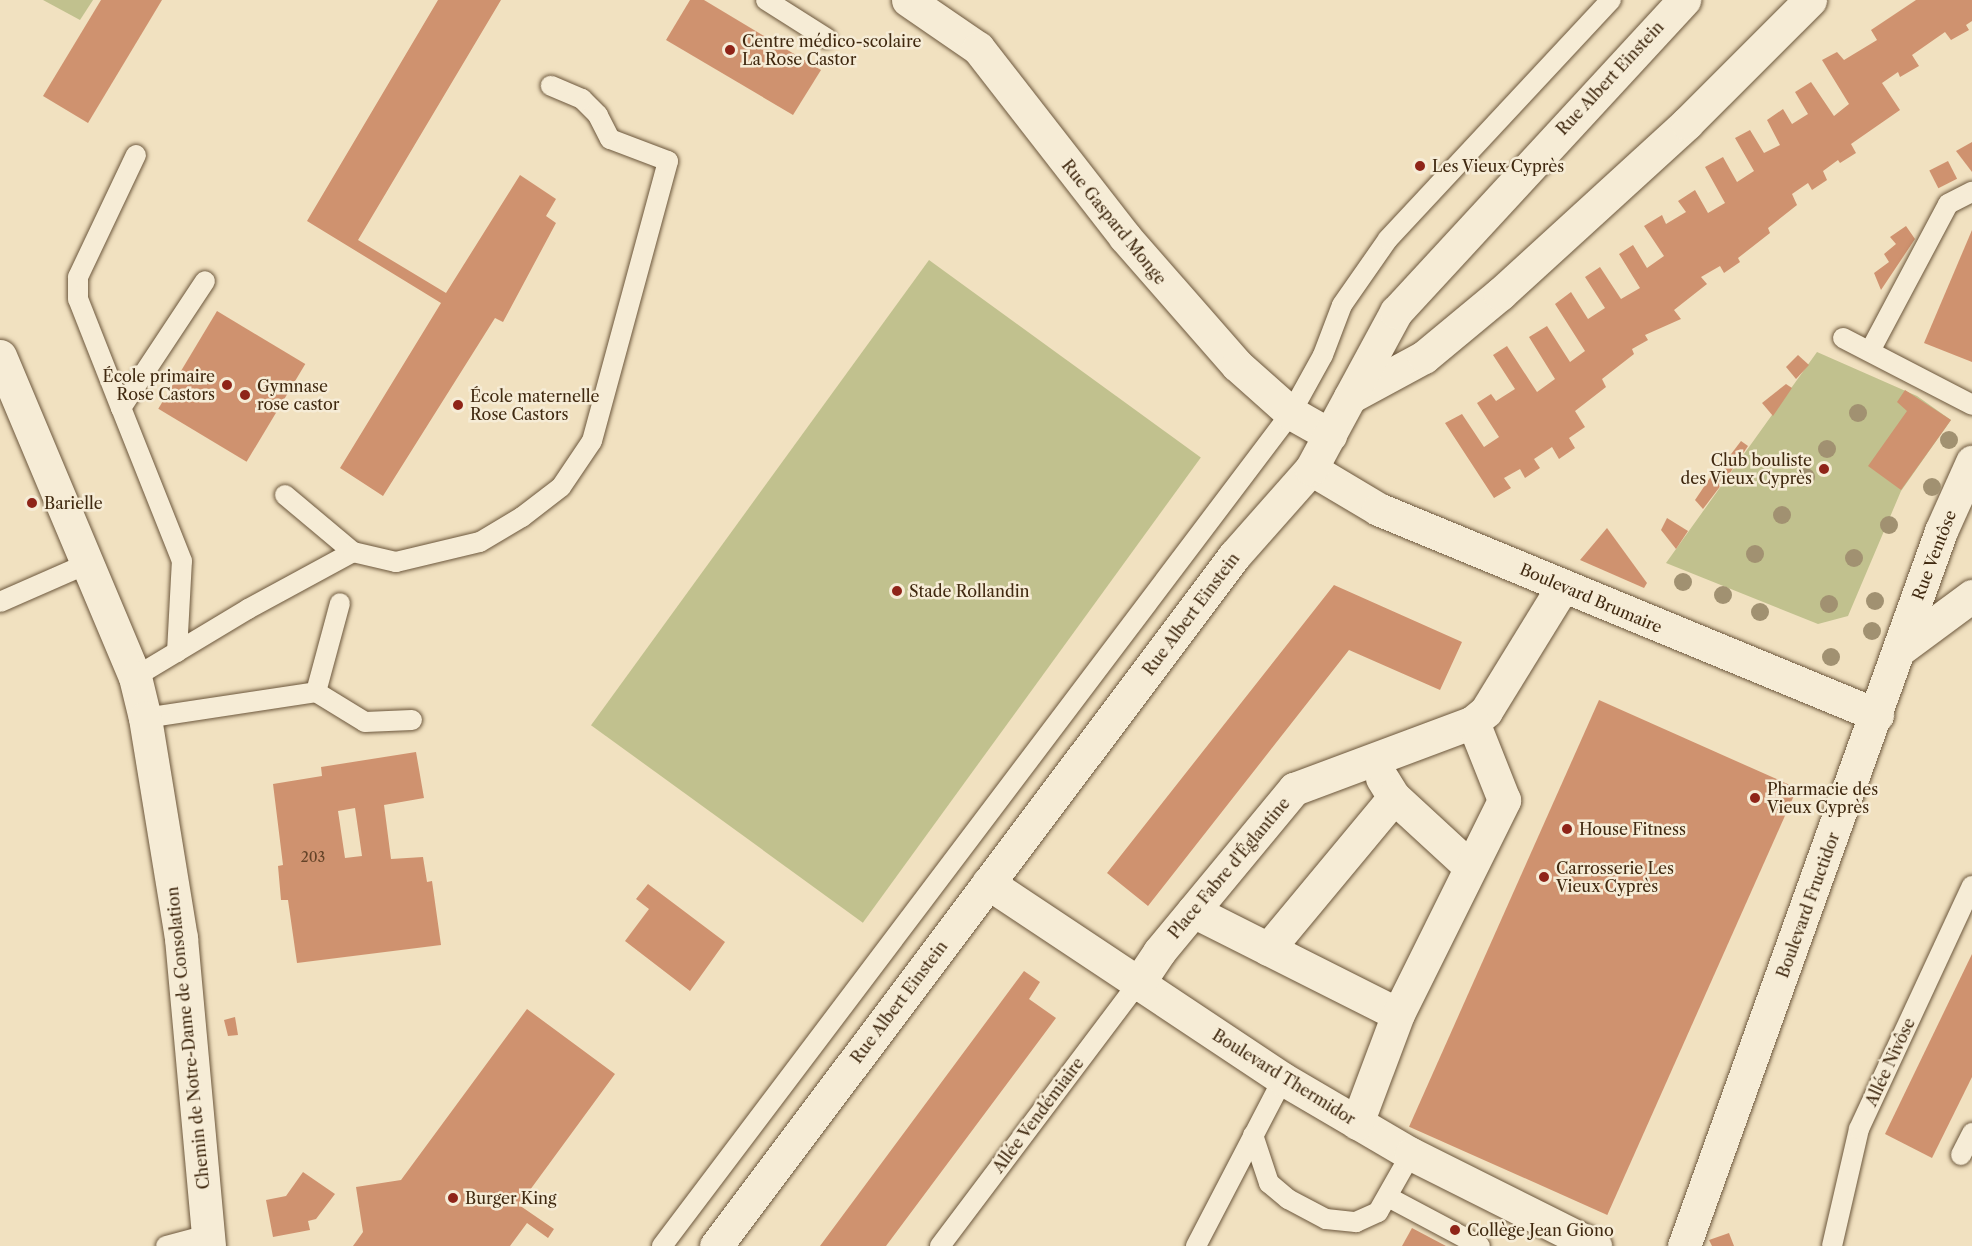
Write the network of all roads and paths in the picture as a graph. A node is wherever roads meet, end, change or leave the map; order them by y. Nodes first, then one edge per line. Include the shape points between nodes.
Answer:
1 (766, 0) edge
2 (908, 0) edge
3 (1611, 0) edge
4 (1684, 0) edge
5 (1810, 0) edge
6 (826, 38) dead end
7 (551, 86) dead end
8 (136, 155) dead end
9 (1972, 192) edge
10 (206, 281) dead end
11 (1843, 338) dead end
12 (1870, 351) junction
13 (0, 356) edge
14 (1350, 397) junction
15 (1972, 405) edge
16 (121, 408) junction
17 (1291, 412) junction
18 (1330, 435) junction
19 (1972, 462) edge
20 (1311, 470) junction
21 (285, 495) dead end
22 (353, 552) junction
23 (89, 563) junction
24 (1563, 586) junction
25 (1972, 596) edge
26 (0, 602) edge
27 (340, 603) dead end
28 (1899, 650) junction
29 (177, 652) junction
30 (135, 677) junction
31 (316, 693) junction
32 (1877, 715) junction
33 (145, 718) junction
34 (412, 720) dead end
35 (1473, 723) junction
36 (1371, 761) junction
37 (1394, 797) junction
38 (1469, 866) junction
39 (988, 883) junction
40 (1972, 886) edge
41 (1193, 910) junction
42 (1268, 949) junction
43 (1137, 985) junction
44 (1398, 1014) junction
45 (1283, 1079) junction
46 (1357, 1123) junction
47 (1972, 1133) edge
48 (1253, 1135) junction
49 (1412, 1154) junction
50 (1961, 1155) dead end
51 (1388, 1197) junction
52 (208, 1241) edge
53 (166, 1246) edge
54 (662, 1246) edge
55 (716, 1246) edge
56 (940, 1246) edge
57 (1196, 1246) edge
58 (1480, 1246) edge
59 (1595, 1246) edge
60 (1684, 1246) edge
61 (1832, 1246) edge

1 - 6 lane
2 - 17 street, Rue Gaspard Monge via 978,48 1174,296 1237,365
3 - 17 lane via 1388,238 1342,305 1323,355
4 - 14 street, Rue Albert Einstein via 1396,312
5 - 14 street via 1687,123 1500,294 1424,357
7 - 22 lane via 582,99 598,115 610,139 668,161 592,441 561,487 480,542 396,562
8 - 16 lane via 78,276 78,298
9 - 12 lane via 1948,204
10 - 16 lane
11 - 12 lane
12 - 15 lane
13 - 23 street, Chemin de Notre-Dame de Consolation
14 - 18 street, Rue Albert Einstein
16 - 29 lane via 182,561
17 - 18 street, Rue Gaspard Monge
17 - 54 lane
18 - 20 street, Rue Albert Einstein
19 - 28 street, Rue Ventôse via 1941,531
20 - 24 street, Boulevard Brumaire via 1378,509
20 - 39 street, Rue Albert Einstein via 1234,556
21 - 22 lane
22 - 29 lane
23 - 26 lane
23 - 30 street, Chemin de Notre-Dame de Consolation
24 - 32 street, Boulevard Brumaire
24 - 35 street, Place Fabre d'Églantine via 1486,711
25 - 28 street
27 - 31 lane
28 - 32 street, Boulevard Fructidor
29 - 30 lane
30 - 33 street, Chemin de Notre-Dame de Consolation
31 - 33 lane
31 - 34 lane via 365,723
32 - 60 street, Boulevard Fructidor
33 - 52 street, Chemin de Notre-Dame de Consolation via 181,938
35 - 36 street, Place Fabre d'Églantine
35 - 38 street via 1504,800
36 - 37 street
36 - 41 street, Place Fabre d'Églantine via 1294,789
37 - 38 street
37 - 42 street
38 - 44 street
39 - 43 street, Boulevard Thermidor
39 - 55 street, Rue Albert Einstein
40 - 61 lane, Allée Nivôse via 1859,1129
41 - 42 street
41 - 43 street, Place Fabre d'Églantine
42 - 44 street
43 - 45 street, Boulevard Thermidor
43 - 56 lane, Allée Vendémiaire
44 - 46 street
45 - 46 street, Boulevard Thermidor
45 - 48 lane
46 - 49 street, Boulevard Thermidor
47 - 50 lane
48 - 51 lane via 1269,1183 1288,1199 1326,1219 1356,1222 1378,1212
48 - 57 lane
49 - 51 lane
49 - 59 street, Boulevard Thermidor
51 - 58 lane
52 - 53 lane

